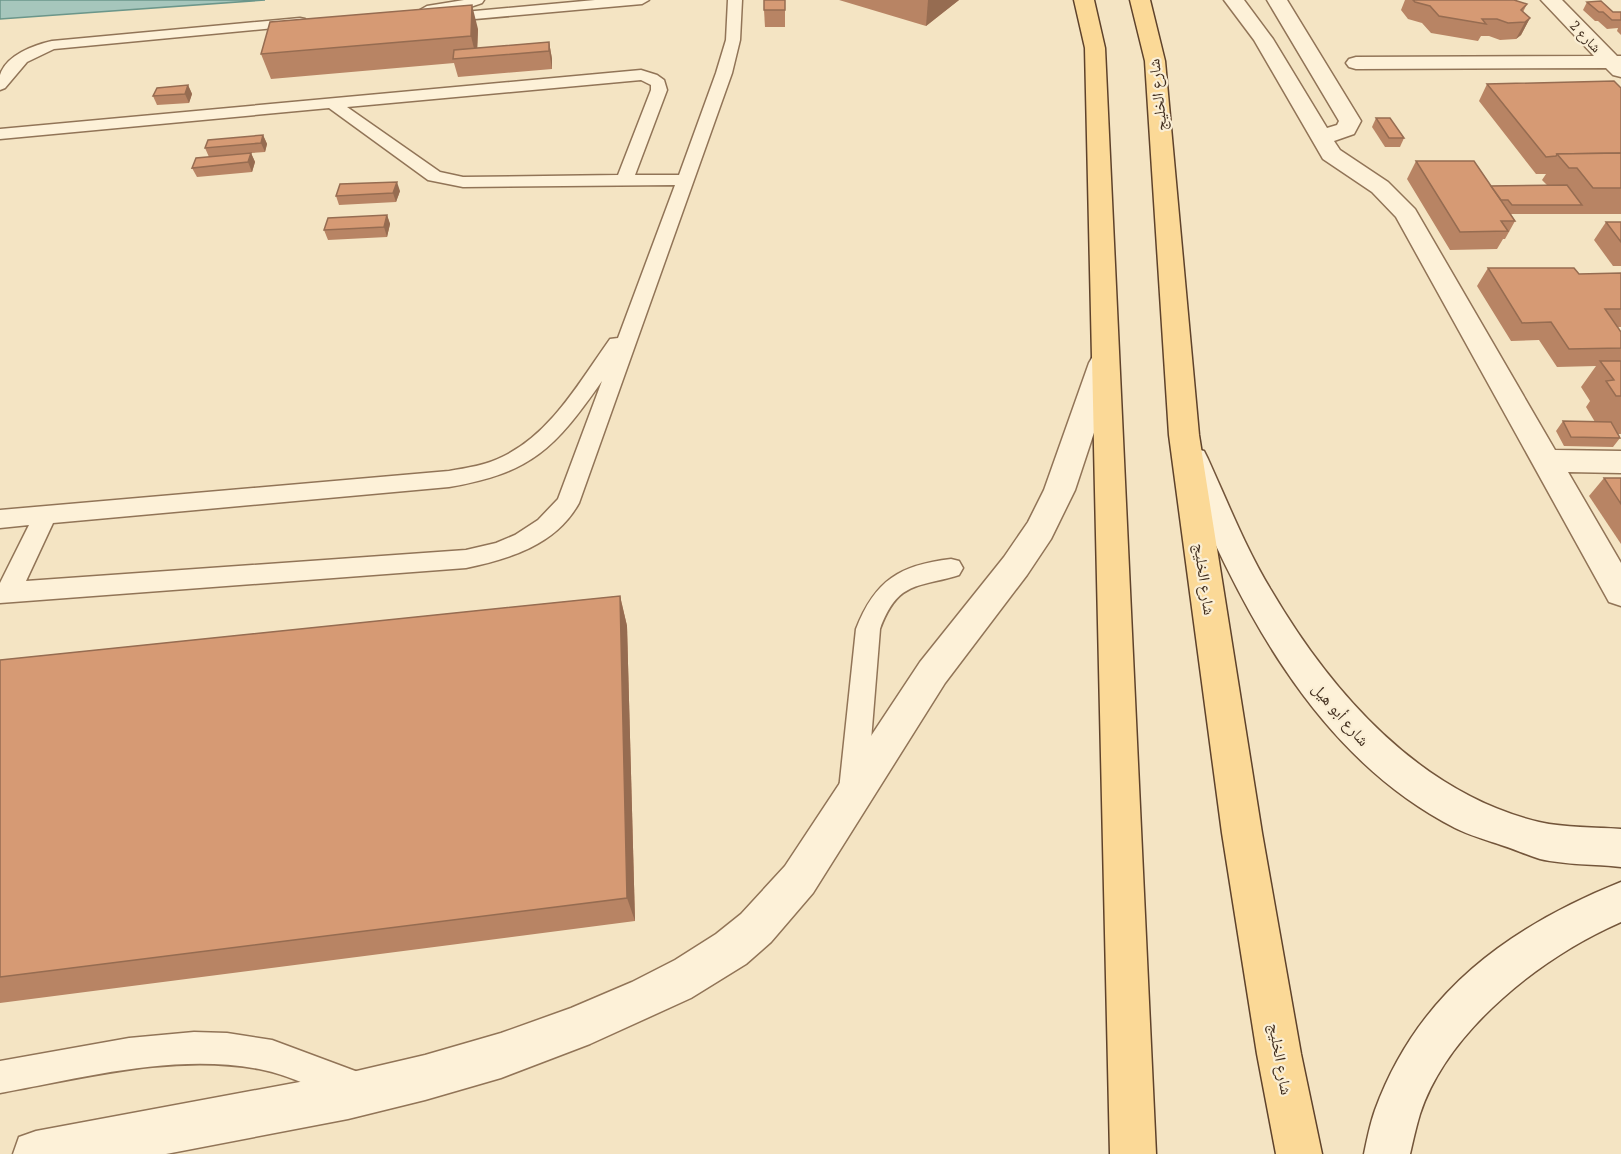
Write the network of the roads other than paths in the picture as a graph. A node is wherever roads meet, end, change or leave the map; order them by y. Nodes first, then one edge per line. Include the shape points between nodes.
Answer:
1 (477, 0) edge
2 (642, 0) edge
3 (1084, 0) edge
4 (1140, 0) edge
5 (1234, 0) edge
6 (1277, 0) edge
7 (1551, 0) edge
8 (730, 1) edge
9 (310, 21) edge
10 (1263, 39) junction
11 (1301, 39) junction
12 (1356, 63) dead end
13 (1618, 65) edge
14 (0, 85) edge
15 (330, 102) junction
16 (0, 134) edge
17 (1320, 138) junction
18 (685, 180) junction
19 (624, 181) junction
20 (634, 321) junction
21 (1103, 363) junction
22 (1184, 435) junction
23 (1545, 461) junction
24 (1621, 462) edge
25 (45, 515) junction
26 (0, 519) edge
27 (951, 568) dead end
28 (5, 593) edge
29 (1621, 593) edge
30 (853, 793) junction
31 (1621, 848) edge
32 (1621, 902) edge
33 (0, 1077) edge
34 (371, 1091) junction
35 (36, 1154) edge
36 (1134, 1154) edge
37 (1299, 1154) edge
38 (1387, 1154) edge

1 - 2 lane via 412,16
3 - 21 main road via 1095,48
4 - 22 main road, شارع الخليج via 1155,61
5 - 10 street
6 - 11 street
7 - 13 street, شارع 2
8 - 18 lane via 733,40
9 - 14 lane via 52,45 18,60
10 - 11 street
10 - 17 street
11 - 17 street via 1350,121 1346,129
12 - 13 street
15 - 16 lane
15 - 19 lane via 424,170 447,180
15 - 19 lane via 641,75 659,83 659,90
17 - 23 street via 1335,159 1380,187 1406,214
18 - 19 lane
18 - 20 lane
20 - 25 lane via 543,441 517,459 484,472 449,479
20 - 28 lane via 568,503 552,524 528,541 498,553 466,559
21 - 30 street via 1059,489 1036,537 947,651
21 - 36 main road
22 - 31 street, شارع أبو هيل via 1218,522 1250,584 1308,677 1362,740 1430,795 1499,829 1544,843 1588,849
22 - 37 main road, شارع الخليج via 1242,833
23 - 24 street
23 - 29 street
25 - 26 lane
25 - 28 lane
27 - 30 lane via 931,570 895,585 873,612 868,628
30 - 34 street via 806,871 782,901 732,949 689,977 598,1021 526,1047
32 - 38 street via 1575,921 1534,946 1494,977 1459,1013 1429,1046 1406,1087
33 - 34 lane via 180,1048 222,1048 270,1056
34 - 35 street

